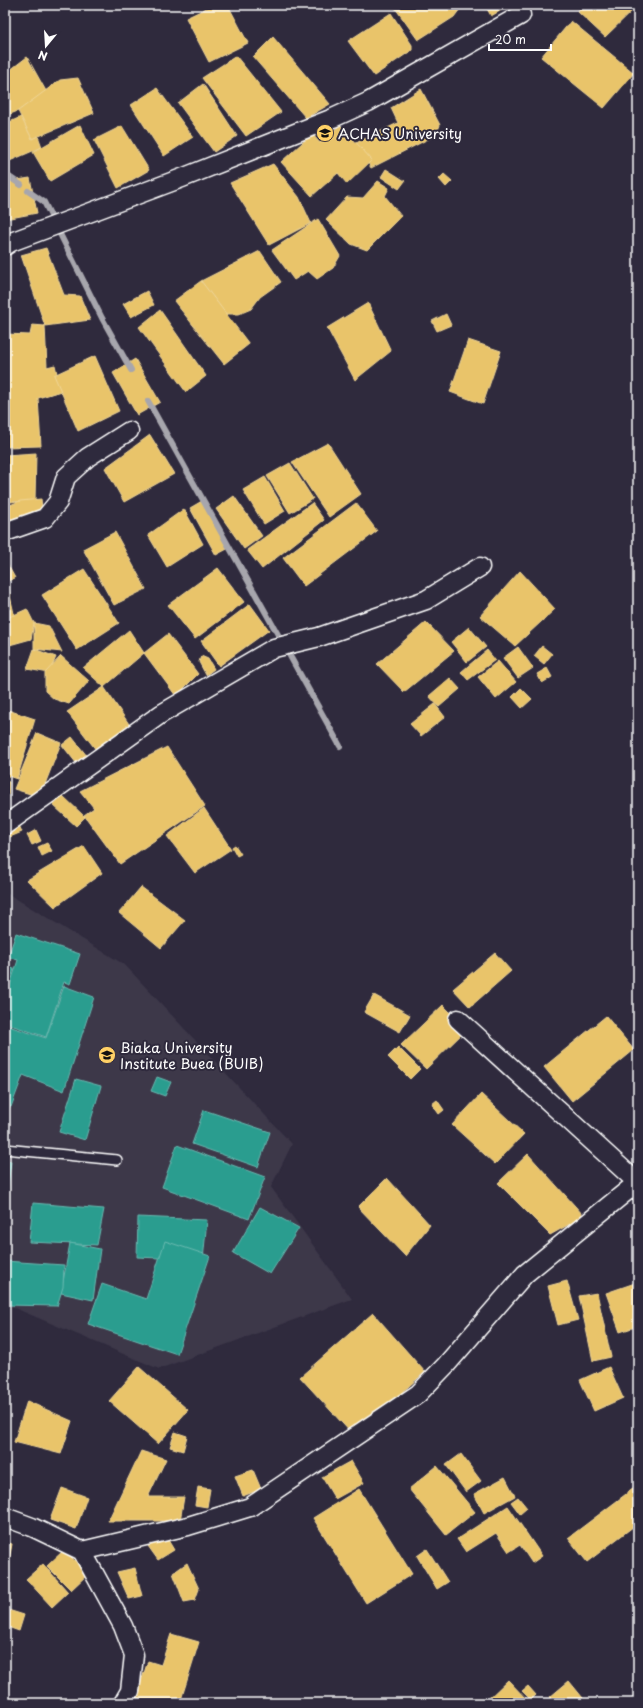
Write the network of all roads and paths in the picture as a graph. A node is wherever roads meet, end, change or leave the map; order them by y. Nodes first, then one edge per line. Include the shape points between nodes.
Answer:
1 (521, 15) dead end
2 (5, 246) edge
3 (130, 431) dead end
4 (5, 532) edge
5 (480, 566) dead end
6 (5, 825) edge
7 (458, 1019) dead end
8 (5, 1149) edge
9 (117, 1160) dead end
10 (638, 1182) edge
11 (5, 1517) edge
12 (82, 1551) junction
13 (123, 1703) edge

1 - 2 street via 368,102 333,118
3 - 4 street via 88,456 66,477 58,502 45,518
5 - 6 street via 426,600 319,637 274,648 161,714
7 - 10 street
8 - 9 lane
10 - 12 street via 525,1274 418,1394 250,1507 188,1526
11 - 12 street
12 - 13 street via 123,1626 134,1655 130,1692

